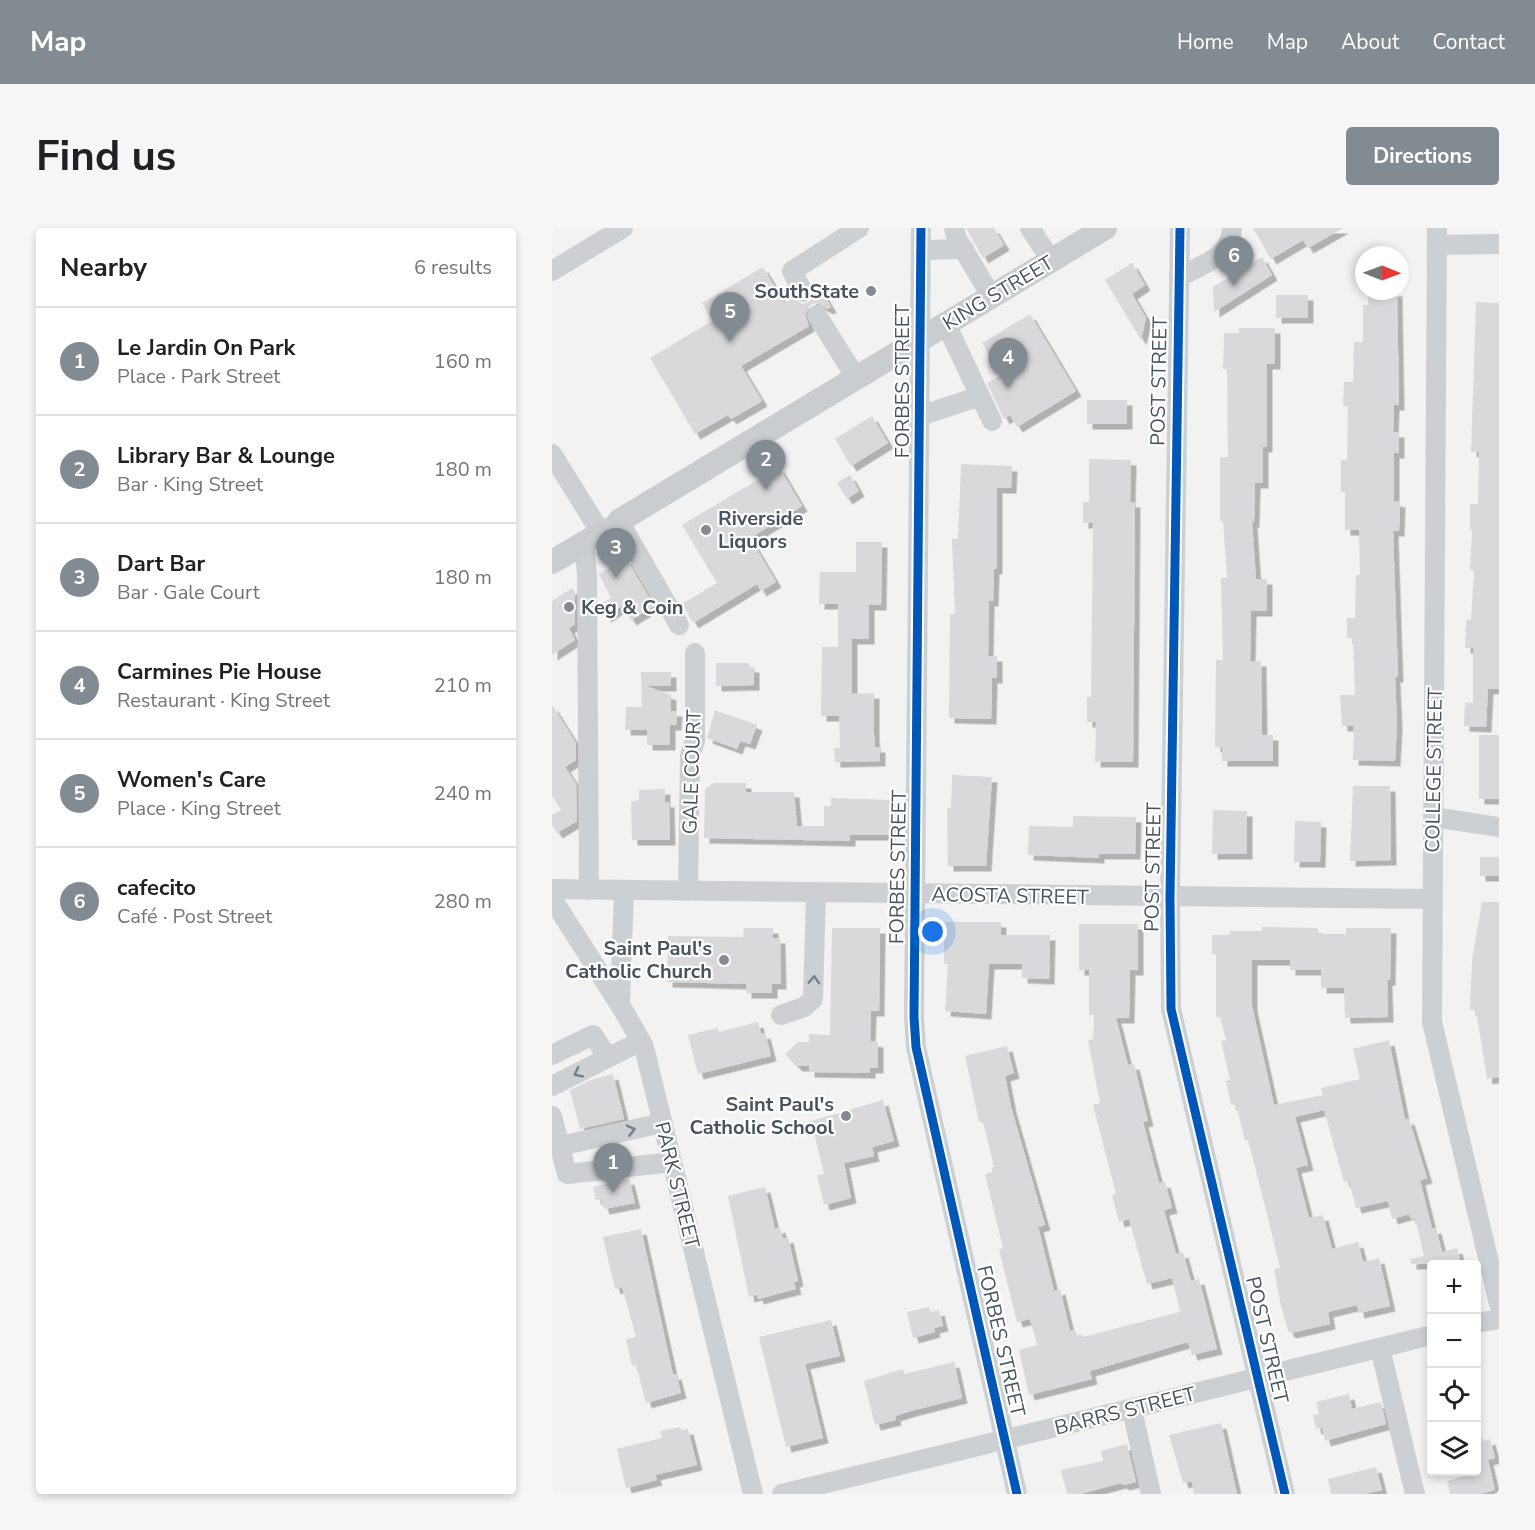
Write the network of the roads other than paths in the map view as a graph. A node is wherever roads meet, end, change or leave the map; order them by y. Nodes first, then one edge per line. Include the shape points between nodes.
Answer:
1 (623, 228) edge
2 (859, 228) edge
3 (921, 228) edge
4 (954, 228) edge
5 (1030, 228) edge
6 (1105, 228) edge
7 (1180, 228) edge
8 (1232, 228) edge
9 (1437, 236) edge
10 (1499, 244) edge
11 (964, 249) junction
12 (921, 250) junction
13 (1051, 261) junction
14 (552, 271) edge
15 (1179, 277) junction
16 (803, 292) dead end
17 (992, 297) junction
18 (817, 315) dead end
19 (946, 324) junction
20 (920, 339) junction
21 (856, 378) junction
22 (980, 396) junction
23 (920, 416) junction
24 (993, 421) dead end
25 (552, 454) edge
26 (601, 532) junction
27 (552, 562) edge
28 (679, 625) dead end
29 (694, 653) dead end
30 (1433, 817) junction
31 (1499, 827) edge
32 (552, 889) edge
33 (589, 890) junction
34 (624, 890) junction
35 (688, 891) junction
36 (816, 892) junction
37 (916, 894) junction
38 (1170, 897) junction
39 (552, 898) edge
40 (1432, 899) junction
41 (620, 1004) junction
42 (781, 1016) dead end
43 (641, 1041) junction
44 (552, 1055) edge
45 (608, 1058) junction
46 (552, 1086) edge
47 (552, 1116) edge
48 (662, 1123) junction
49 (560, 1146) junction
50 (672, 1162) junction
51 (1499, 1304) edge
52 (1499, 1319) edge
53 (1481, 1322) edge
54 (1427, 1336) edge
55 (1380, 1348) junction
56 (1257, 1378) junction
57 (1132, 1410) junction
58 (1005, 1440) junction
59 (753, 1494) edge
60 (782, 1494) edge
61 (1017, 1494) edge
62 (1151, 1494) edge
63 (1285, 1494) edge
64 (1415, 1494) edge

1 - 14 street
2 - 16 street via 792,271
3 - 12 street, FORBES STREET
4 - 11 street
5 - 13 street
6 - 13 main road, KING STREET
7 - 15 street, POST STREET
8 - 15 street via 1232,239 1223,253
9 - 10 street
9 - 30 street, COLLEGE STREET
11 - 12 street
11 - 17 street
12 - 20 street, FORBES STREET
13 - 17 main road, KING STREET
15 - 38 street, POST STREET
17 - 19 main road, KING STREET
18 - 21 street
19 - 20 main road, KING STREET
19 - 22 street
20 - 21 main road, KING STREET
20 - 23 street, FORBES STREET
21 - 26 main road, KING STREET
22 - 23 street
22 - 24 street
23 - 37 street, FORBES STREET
25 - 26 street
26 - 27 main road, KING STREET
26 - 28 street
26 - 33 street via 587,575
29 - 35 street, GALE COURT via 695,741 690,756
30 - 31 street
30 - 40 street, COLLEGE STREET
32 - 33 street, ACOSTA STREET
33 - 34 street, ACOSTA STREET
34 - 35 street, ACOSTA STREET
34 - 41 street
35 - 36 street, ACOSTA STREET
36 - 37 street, ACOSTA STREET
42 -> 36 street via 813,999
37 - 38 street, ACOSTA STREET
37 - 58 street, FORBES STREET via 916,1047
38 - 40 street, ACOSTA STREET
38 - 56 street, POST STREET via 1171,1010
39 - 41 street, PARK STREET
40 - 51 street, COLLEGE STREET via 1432,1022
41 - 43 street, PARK STREET
43 - 45 street
43 - 48 street, PARK STREET
44 - 45 street via 593,1035
45 -> 46 street
47 - 49 street
49 -> 48 street
48 - 50 street, PARK STREET
49 - 50 street via 567,1174
50 - 59 street, PARK STREET
52 - 53 street
54 - 55 street, BARRS STREET
55 - 56 street, BARRS STREET
55 - 64 street
56 - 57 street, BARRS STREET
56 - 63 street, POST STREET
57 - 58 street, BARRS STREET
57 - 62 street
58 - 60 street, BARRS STREET
58 - 61 street, FORBES STREET

